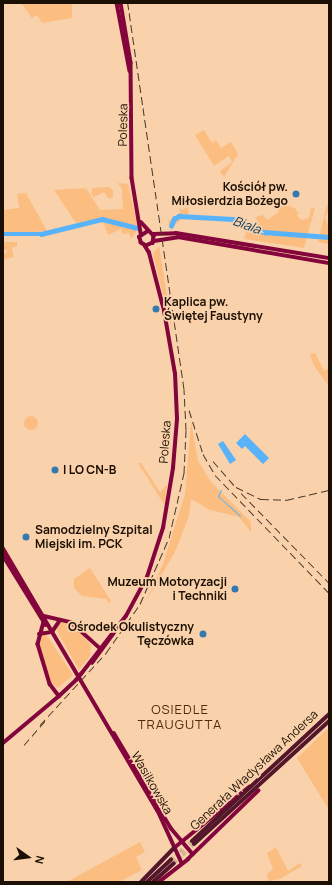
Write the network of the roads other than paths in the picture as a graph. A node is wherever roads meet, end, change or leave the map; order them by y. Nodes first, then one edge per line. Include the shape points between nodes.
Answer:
1 (117, 3) edge
2 (121, 3) edge
3 (123, 24) junction
4 (142, 222) junction
5 (148, 231) junction
6 (141, 233) junction
7 (153, 234) junction
8 (152, 242) junction
9 (144, 245) junction
10 (281, 250) junction
11 (149, 253) junction
12 (280, 255) junction
13 (329, 258) edge
14 (329, 263) edge
15 (3, 548) edge
16 (3, 555) edge
17 (12, 567) junction
18 (44, 616) junction
19 (60, 620) junction
20 (44, 622) junction
21 (52, 632) junction
22 (39, 634) junction
23 (102, 649) junction
24 (59, 696) junction
25 (329, 714) edge
26 (329, 721) edge
27 (117, 739) junction
28 (3, 743) edge
29 (273, 775) junction
30 (264, 776) junction
31 (253, 784) joint
32 (258, 791) joint
33 (183, 840) junction
34 (174, 848) junction
35 (193, 854) junction
36 (182, 863) junction
37 (141, 882) edge
38 (147, 882) edge
39 (153, 882) edge
40 (159, 882) edge

1 - 3 main road, Poleska
2 - 3 main road, Poleska
3 - 4 main road, Poleska via 131,75 132,178
4 - 5 main road, Poleska
4 - 6 main road, Poleska
5 - 6 main road
5 - 7 main road
6 - 9 main road via 140,241
7 - 8 main road
7 - 10 main road via 176,233
8 - 9 main road
8 - 11 main road, Poleska
8 - 12 main road via 178,237
9 - 11 main road, Poleska
10 - 12 main road
10 - 13 main road
11 - 23 main road, Poleska via 170,341 176,390 176,445 158,549 144,583 120,625
12 - 14 main road
15 - 17 main road
16 - 17 main road
17 - 18 main road
17 - 20 main road
18 - 19 main road
18 - 21 main road
19 - 21 main road
19 - 23 main road via 71,622
20 - 21 main road
20 - 22 main road
21 - 22 main road
21 - 27 main road, Wasilkowska
22 - 24 main road via 38,644 51,687
23 - 24 main road, Poleska, bridge
24 - 28 main road, Poleska
25 - 30 highway, Generała Władysława Andersa
26 - 29 highway, Generała Władysława Andersa
27 - 33 main road, Wasilkowska via 167,821
27 - 34 main road, Wasilkowska via 162,818
29 - 30 highway, Generała Władysława Andersa via 193,842
29 - 32 highway
30 - 31 highway
31 - 33 main road
32 - 35 main road
33 - 34 main road
33 - 35 main road, Wasilkowska
34 - 36 main road, Wasilkowska
34 - 37 highway
35 - 36 main road
36 - 40 main road
38 - 39 highway via 173,862

